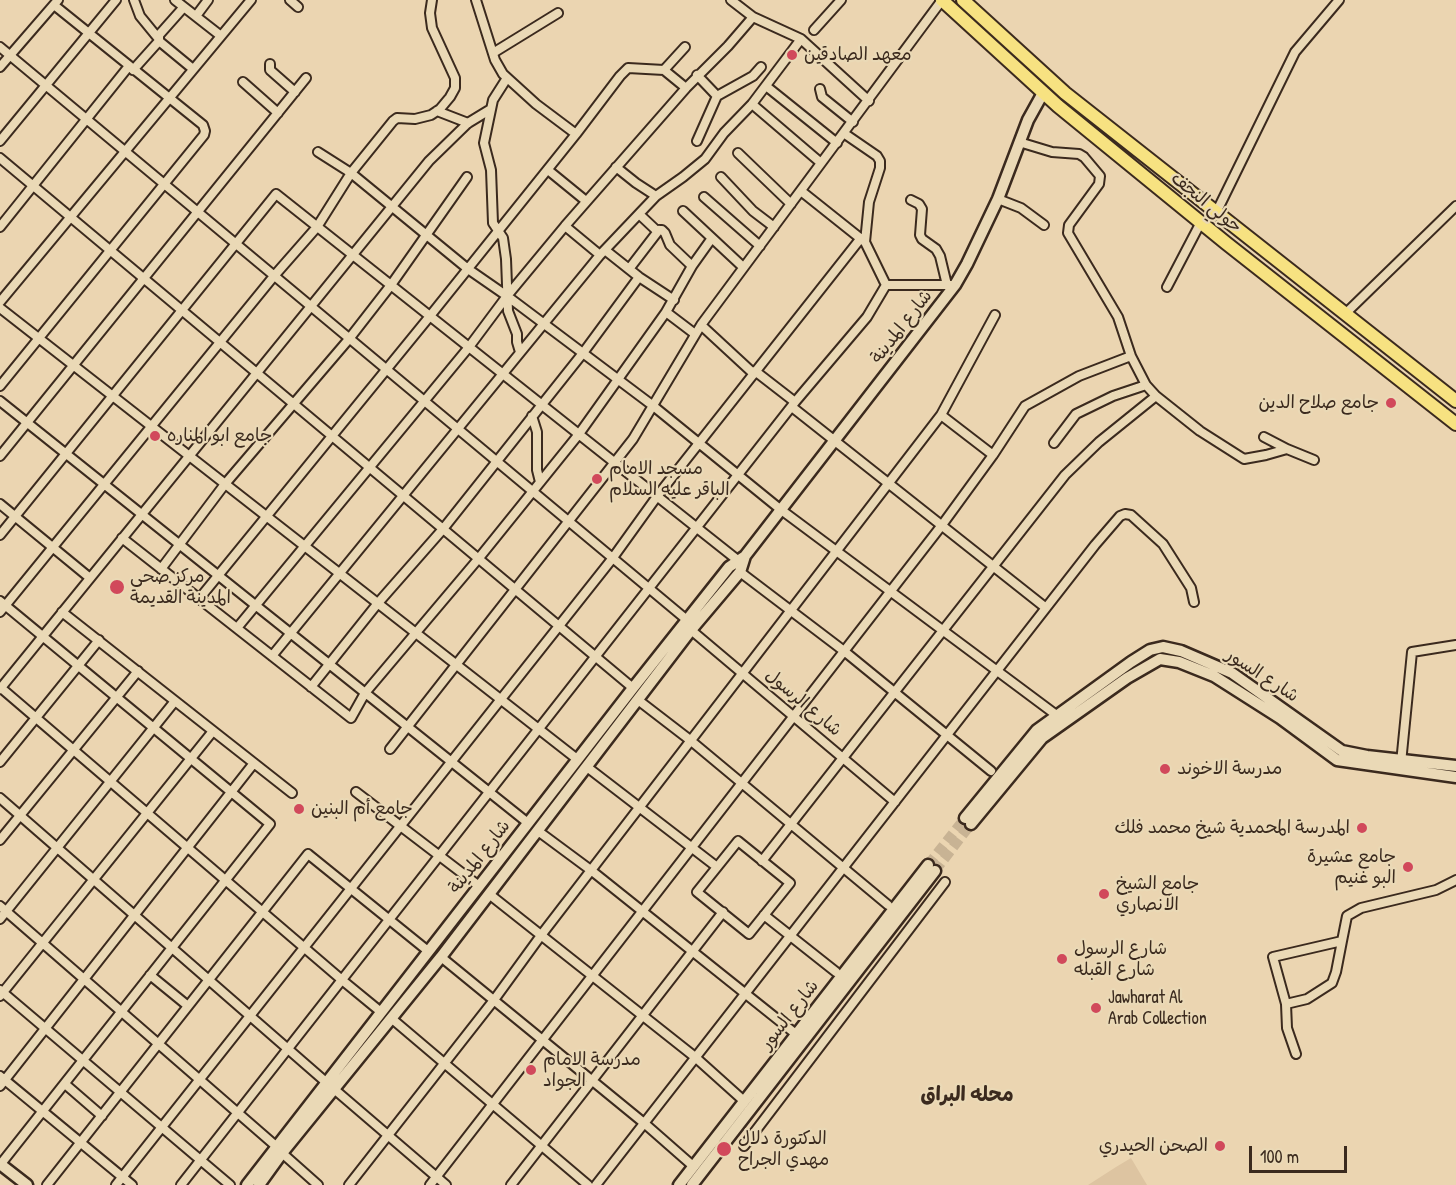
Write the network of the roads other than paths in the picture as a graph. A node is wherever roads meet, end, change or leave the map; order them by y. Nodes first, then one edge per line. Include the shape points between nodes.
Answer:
1 (116, 0) edge
2 (134, 0) edge
3 (175, 0) edge
4 (208, 0) edge
5 (250, 0) edge
6 (290, 0) edge
7 (432, 0) edge
8 (476, 0) edge
9 (731, 0) edge
10 (841, 0) edge
11 (942, 0) edge
12 (1339, 0) edge
13 (56, 2) edge
14 (959, 3) edge
15 (298, 7) dead end
16 (183, 8) junction
17 (558, 13) dead end
18 (196, 15) junction
19 (753, 17) junction
20 (814, 30) dead end
21 (88, 32) junction
22 (221, 36) junction
23 (158, 39) junction
24 (801, 39) junction
25 (0, 47) edge
26 (685, 48) dead end
27 (493, 53) junction
28 (10, 55) junction
29 (270, 64) dead end
30 (0, 67) edge
31 (761, 67) dead end
32 (131, 68) junction
33 (193, 69) junction
34 (664, 70) junction
35 (697, 75) junction
36 (306, 78) dead end
37 (507, 78) junction
38 (243, 82) dead end
39 (46, 85) junction
40 (766, 86) junction
41 (686, 88) junction
42 (820, 89) dead end
43 (295, 92) junction
44 (1043, 93) junction
45 (717, 96) junction
46 (169, 99) junction
47 (869, 101) junction
48 (752, 104) junction
49 (491, 109) junction
50 (437, 111) junction
51 (278, 113) junction
52 (86, 119) junction
53 (853, 122) junction
54 (468, 123) junction
55 (576, 134) junction
56 (845, 134) junction
57 (0, 141) edge
58 (697, 141) dead end
59 (1019, 142) junction
60 (837, 143) junction
61 (125, 152) junction
62 (318, 152) dead end
63 (738, 153) dead end
64 (0, 158) edge
65 (821, 163) junction
66 (616, 167) junction
67 (548, 170) junction
68 (351, 173) junction
69 (467, 177) dead end
70 (722, 177) dead end
71 (164, 184) junction
72 (33, 185) junction
73 (801, 190) junction
74 (656, 196) junction
75 (704, 197) dead end
76 (998, 199) junction
77 (911, 200) dead end
78 (586, 201) junction
79 (790, 204) junction
80 (1456, 206) edge
81 (392, 207) junction
82 (683, 211) dead end
83 (1214, 211) junction
84 (198, 213) junction
85 (639, 214) junction
86 (71, 217) junction
87 (1201, 222) junction
88 (1044, 225) dead end
89 (1232, 225) junction
90 (565, 226) junction
91 (0, 227) edge
92 (317, 227) junction
93 (774, 227) junction
94 (499, 231) junction
95 (659, 231) junction
96 (426, 234) junction
97 (712, 238) junction
98 (1221, 239) junction
99 (863, 240) junction
100 (236, 244) junction
101 (760, 246) junction
102 (110, 250) junction
103 (602, 252) junction
104 (353, 255) junction
105 (692, 266) junction
106 (743, 267) junction
107 (468, 269) junction
108 (629, 269) junction
109 (274, 276) junction
110 (639, 277) junction
111 (144, 279) junction
112 (391, 285) junction
113 (886, 285) junction
114 (951, 285) junction
115 (1167, 287) dead end
116 (507, 296) junction
117 (674, 300) junction
118 (0, 302) edge
119 (310, 307) junction
120 (0, 308) edge
121 (182, 310) junction
122 (666, 312) junction
123 (1346, 314) junction
124 (995, 315) dead end
125 (430, 316) junction
126 (544, 324) junction
127 (701, 325) junction
128 (695, 334) junction
129 (39, 338) junction
130 (349, 339) junction
131 (220, 342) junction
132 (469, 347) junction
133 (520, 352) junction
134 (583, 353) junction
135 (1131, 356) junction
136 (74, 366) junction
137 (386, 370) junction
138 (755, 372) junction
139 (257, 373) junction
140 (503, 374) junction
141 (618, 380) junction
142 (1146, 385) junction
143 (0, 386) edge
144 (112, 396) junction
145 (1156, 396) junction
146 (0, 401) edge
147 (423, 401) junction
148 (1456, 401) edge
149 (293, 403) junction
150 (794, 404) junction
151 (542, 405) junction
152 (652, 405) junction
153 (941, 415) junction
154 (532, 416) junction
155 (27, 423) junction
156 (1456, 424) edge
157 (151, 426) junction
158 (457, 429) junction
159 (579, 434) junction
160 (332, 436) junction
161 (1264, 437) dead end
162 (835, 440) junction
163 (699, 442) junction
164 (1054, 442) dead end
165 (1287, 449) junction
166 (66, 454) junction
167 (993, 455) junction
168 (0, 456) edge
169 (189, 456) junction
170 (1314, 460) dead end
171 (496, 462) junction
172 (615, 463) junction
173 (369, 467) junction
174 (738, 474) junction
175 (540, 482) junction
176 (889, 483) junction
177 (104, 484) junction
178 (225, 484) junction
179 (532, 492) junction
180 (404, 495) junction
181 (658, 495) junction
182 (0, 504) edge
183 (780, 509) junction
184 (142, 514) junction
185 (15, 516) junction
186 (266, 516) junction
187 (569, 523) junction
188 (942, 525) junction
189 (696, 527) junction
190 (443, 529) junction
191 (0, 535) edge
192 (122, 538) junction
193 (181, 546) junction
194 (304, 546) junction
195 (53, 547) junction
196 (836, 551) junction
197 (479, 558) junction
198 (612, 559) junction
199 (741, 563) junction
200 (994, 566) junction
201 (161, 569) junction
202 (340, 574) junction
203 (218, 576) junction
204 (90, 578) junction
205 (648, 589) junction
206 (516, 590) junction
207 (891, 591) junction
208 (199, 599) junction
209 (1194, 602) dead end
210 (378, 603) junction
211 (255, 605) junction
212 (2, 606) edge
213 (1046, 608) junction
214 (62, 612) junction
215 (790, 612) junction
216 (689, 625) junction
217 (559, 626) junction
218 (237, 628) junction
219 (944, 630) junction
220 (416, 633) junction
221 (291, 634) junction
222 (43, 636) junction
223 (99, 640) junction
224 (1456, 645) edge
225 (844, 651) junction
226 (272, 656) junction
227 (595, 656) junction
228 (329, 664) junction
229 (78, 665) junction
230 (456, 665) junction
231 (998, 670) junction
232 (138, 671) junction
233 (743, 673) junction
234 (311, 687) junction
235 (0, 688) edge
236 (633, 688) junction
237 (895, 692) junction
238 (365, 693) junction
239 (117, 697) junction
240 (501, 699) junction
241 (638, 700) junction
242 (176, 701) junction
243 (794, 715) junction
244 (36, 718) junction
245 (1060, 718) junction
246 (408, 727) junction
247 (154, 728) junction
248 (538, 729) junction
249 (213, 731) junction
250 (947, 735) junction
251 (690, 740) junction
252 (390, 749) dead end
253 (73, 750) junction
254 (844, 757) junction
255 (191, 758) junction
256 (577, 759) junction
257 (0, 762) edge
258 (451, 762) junction
259 (254, 763) junction
260 (1401, 765) junction
261 (1456, 766) edge
262 (587, 767) junction
263 (991, 771) dead end
264 (1456, 777) edge
265 (110, 782) junction
266 (741, 784) junction
267 (231, 791) junction
268 (356, 792) dead end
269 (489, 792) junction
270 (292, 793) dead end
271 (0, 798) edge
272 (895, 802) junction
273 (640, 808) junction
274 (147, 813) junction
275 (20, 816) junction
276 (968, 821) tunnel mouth
277 (528, 823) junction
278 (790, 825) junction
279 (400, 826) junction
280 (538, 831) junction
281 (0, 840) edge
282 (57, 848) junction
283 (187, 848) junction
284 (691, 848) junction
285 (439, 855) junction
286 (762, 861) junction
287 (717, 867) junction
288 (843, 869) junction
289 (592, 870) junction
290 (94, 879) junction
291 (225, 880) junction
292 (1456, 880) edge
293 (945, 882) dead end
294 (479, 886) junction
295 (351, 888) junction
296 (489, 894) junction
297 (888, 906) dead end
298 (3, 909) edge
299 (643, 910) junction
300 (262, 912) junction
301 (723, 912) junction
302 (134, 915) junction
303 (764, 915) junction
304 (0, 919) edge
305 (390, 919) junction
306 (542, 934) junction
307 (790, 936) junction
308 (1342, 941) junction
309 (42, 943) junction
310 (172, 947) junction
311 (304, 948) junction
312 (428, 951) junction
313 (692, 951) junction
314 (441, 957) junction
315 (836, 972) dead end
316 (150, 975) junction
317 (593, 975) junction
318 (84, 979) junction
319 (209, 979) junction
320 (342, 980) junction
321 (1, 993) edge
322 (746, 993) junction
323 (494, 1000) junction
324 (1286, 1004) junction
325 (188, 1006) junction
326 (121, 1012) junction
327 (250, 1015) junction
328 (386, 1015) junction
329 (643, 1015) junction
330 (45, 1029) junction
331 (796, 1034) junction
332 (542, 1040) junction
333 (158, 1044) junction
334 (289, 1048) junction
335 (1296, 1054) dead end
336 (695, 1057) junction
337 (83, 1061) junction
338 (444, 1062) junction
339 (2, 1080) edge
340 (199, 1080) junction
341 (592, 1080) junction
342 (65, 1084) junction
343 (331, 1086) junction
344 (120, 1092) junction
345 (744, 1101) junction
346 (493, 1104) junction
347 (43, 1111) junction
348 (237, 1113) junction
349 (102, 1116) junction
350 (644, 1123) junction
351 (161, 1127) junction
352 (389, 1135) junction
353 (81, 1143) junction
354 (542, 1146) junction
355 (744, 1146) dead end
356 (279, 1150) junction
357 (200, 1160) junction
358 (0, 1164) edge
359 (693, 1166) junction
360 (436, 1176) junction
361 (122, 1177) junction
362 (27, 1185) edge
363 (47, 1185) edge
364 (116, 1185) edge
365 (132, 1185) edge
366 (181, 1185) edge
367 (230, 1185) edge
368 (247, 1185) edge
369 (259, 1185) edge
370 (318, 1185) edge
371 (349, 1185) edge
372 (430, 1185) edge
373 (447, 1185) edge
374 (511, 1185) edge
375 (588, 1185) edge
376 (596, 1185) edge
377 (679, 1185) edge
378 (692, 1185) edge

1 - 21 street
2 - 23 street via 140,16
3 - 16 street
4 - 18 street
5 - 22 street
6 - 15 street
7 - 50 street via 432,28 455,83 453,93
8 - 27 street
9 - 19 street
10 - 20 street
11 - 14 main road, حولي النجف
11 - 47 street
12 - 83 street via 1295,52
13 - 21 street
13 - 28 street
14 - 44 main road, حولي النجف
14 - 83 main road
16 - 18 street
16 - 23 street
17 - 27 street
18 - 22 street
19 - 24 street
19 - 35 street
21 - 32 street
21 - 39 street
22 - 33 street
23 - 32 street
23 - 33 street
24 - 40 street
24 - 47 street
25 - 28 street, شارع الرسول
26 - 34 street
27 - 37 street
28 - 30 street
28 - 39 street, شارع الرسول
29 - 43 street via 270,70
31 - 45 street via 753,76
32 - 46 street
32 - 52 street
33 - 46 street
34 - 41 street
34 - 55 street via 628,68
35 - 41 street
35 - 45 street
36 - 43 street
37 - 49 street
37 - 55 street
38 - 51 street
39 - 52 street, شارع الرسول
39 - 57 street
40 - 48 street
40 - 60 street
41 - 66 street
42 - 53 street via 822,97
43 - 51 street
44 - 59 main road, شارع المدينة
44 - 87 main road, حولي النجف
45 - 58 street
46 - 61 street
46 - 71 street via 203,125 205,131
47 - 53 street
48 - 65 street
48 - 74 street via 705,159
49 - 54 street
49 - 94 street via 484,143 491,170 492,219
50 - 54 street
50 - 68 street via 421,118 395,119
51 - 84 street
52 - 61 street, شارع الرسول
52 - 72 street
53 - 56 street
54 - 81 street via 438,151
55 - 67 street
56 - 60 street
56 - 99 street via 880,161
59 - 76 main road, شارع المدينة
59 - 135 street via 1052,152 1079,154 1100,176 1099,184 1069,225 1068,233 1118,316
60 - 65 street
61 - 71 street, شارع الرسول
61 - 86 street
62 - 68 street
63 - 79 street
64 - 72 street
65 - 73 street
66 - 74 street
66 - 78 street
67 - 78 street
67 - 94 street
68 - 81 street
68 - 92 street
69 - 96 street
70 - 93 street via 753,211
71 - 84 street, شارع الرسول
71 - 102 street
72 - 86 street
72 - 91 street
73 - 79 street
73 - 99 street
74 - 85 street
75 - 101 street
76 - 88 street via 1021,208
76 - 114 main road, شارع المدينة via 968,264
77 - 114 street via 922,209 921,239 936,249
78 - 90 street
79 - 93 street
80 - 123 street
81 - 96 street
81 - 104 street
82 - 97 street
83 - 87 main road via 1212,220 1207,224
83 - 89 main road
84 - 100 street, شارع الرسول
84 - 111 street
85 - 95 street
85 - 103 street
86 - 102 street
86 - 118 street
87 - 98 main road, حولي النجف
87 - 115 street
89 - 98 main road via 1220,227
89 - 123 main road
90 - 103 street
90 - 116 street
92 - 100 street via 276,194
92 - 104 street
92 - 109 street
93 - 101 street
94 - 107 street
94 - 116 street via 506,258
95 - 105 street
95 - 108 street
96 - 107 street
96 - 112 street
97 - 105 street
97 - 106 street
98 - 156 main road, حولي النجف
99 - 113 street
99 - 138 street
100 - 109 street, شارع الرسول
100 - 121 street
101 - 106 street
102 - 111 street
102 - 129 street
103 - 108 street
103 - 126 street
104 - 112 street
104 - 119 street
105 - 117 street
106 - 127 street
107 - 116 street
107 - 125 street
108 - 110 street
109 - 119 street, شارع الرسول
109 - 131 street
110 - 117 street
110 - 134 street
111 - 121 street
111 - 136 street
112 - 125 street
112 - 130 street
113 - 114 street
113 - 150 street via 867,317
114 - 162 main road, شارع المدينة
116 - 126 street
116 - 132 street
116 - 133 street
117 - 122 street
119 - 130 street, شارع الرسول
119 - 139 street
120 - 129 street
121 - 131 street
121 - 144 street
122 - 128 street
122 - 141 street
123 - 148 main road
124 - 153 street
125 - 132 street
125 - 137 street
126 - 133 street
126 - 134 street
127 - 128 street
127 - 138 street
128 - 152 street
129 - 136 street
129 - 143 street
130 - 137 street, شارع الرسول
130 - 149 street
131 - 139 street
131 - 157 street
132 - 140 street
132 - 147 street
133 - 140 street
134 - 141 street
134 - 151 street
135 - 142 street
135 - 167 street via 1079,376 1025,406
136 - 144 street
136 - 155 street
137 - 147 street, شارع الرسول
137 - 160 street
138 - 150 street
138 - 163 street
139 - 149 street
139 - 169 street
140 - 151 street
140 - 158 street
141 - 152 street
141 - 159 street
142 - 145 street
142 - 164 street via 1076,414
144 - 157 street
144 - 166 street
145 - 165 street via 1244,459
145 - 200 street via 1065,475
146 - 155 street
147 - 158 street, شارع الرسول
147 - 173 street
149 - 160 street
149 - 178 street
150 - 162 street
150 - 174 street
151 - 154 street
151 - 159 street
152 - 163 street
152 - 172 street
153 - 167 street
153 - 176 street
154 - 171 street
154 - 175 street via 537,432
155 - 166 street
155 - 168 street
157 - 169 street
157 - 177 street
158 - 171 street, شارع الرسول
158 - 180 street
159 - 172 street
159 - 175 street
160 - 173 street
160 - 186 street
161 - 165 street
162 - 176 street
162 - 183 main road, شارع المدينة
163 - 174 street
163 - 181 street
165 - 170 street
166 - 177 street
166 - 185 street
167 - 188 street
169 - 178 street
169 - 184 street
171 - 179 street, شارع الرسول
171 - 190 street
172 - 181 street
172 - 187 street
173 - 180 street
173 - 194 street
174 - 183 street
174 - 189 street
175 - 179 street
176 - 188 street
176 - 196 street
177 - 184 street
177 - 195 street
178 - 186 street
178 - 193 street
179 - 187 street, شارع الرسول
179 - 197 street
180 - 190 street
180 - 202 street
181 - 189 street
181 - 198 street
182 - 185 street
183 - 196 street
183 - 199 main road, شارع المدينة
184 - 192 street
184 - 193 street
185 - 191 street
185 - 195 street
186 - 194 street
186 - 203 street
187 - 198 street, شارع الرسول
187 - 206 street
188 - 200 street
188 - 207 street
189 - 199 street
189 - 205 street
190 - 197 street
190 - 210 street
192 - 201 street
192 - 204 street
193 - 201 street
193 - 203 street
194 - 202 street
194 - 211 street
195 - 204 street
195 - 212 street
196 - 207 street
196 - 215 street
197 - 206 street
197 - 220 street
198 - 205 street, شارع الرسول
198 - 217 street
199 - 215 street
199 - 216 main road, شارع المدينة
200 - 213 street
200 - 219 street
201 - 208 street
202 - 210 street
202 - 221 street
203 - 208 street
203 - 211 street
204 - 214 street
205 - 216 street, شارع الرسول
205 - 227 street
206 - 217 street
206 - 230 street
207 - 219 street
207 - 225 street
208 - 218 street
209 - 213 street via 1191,588 1163,544 1125,514 1095,545
210 - 220 street
210 - 228 street
211 - 218 street
211 - 221 street
212 - 222 street
213 - 231 street
214 - 222 street
214 - 223 street
215 - 225 street
215 - 233 street
216 - 233 street, شارع الرسول
216 - 236 main road, شارع المدينة
216 - 241 main road, شارع المدينة
217 - 227 street
217 - 240 street
218 - 226 street
219 - 231 street
219 - 237 street
220 - 230 street
220 - 238 street
221 - 226 street
221 - 228 street
222 - 229 street
222 - 235 street
223 - 229 street
223 - 232 street
224 - 260 street via 1412,652
225 - 237 street
225 - 243 street
226 - 234 street
227 - 236 street
227 - 248 street
228 - 234 street
228 - 238 street
229 - 239 street
229 - 244 street
230 - 240 street
230 - 246 street
231 - 245 street
231 - 250 street
232 - 239 street
232 - 242 street
233 - 243 street, شارع الرسول
233 - 251 street
234 - 238 street via 351,718
235 - 244 street
236 - 256 main road, شارع المدينة
237 - 250 street
237 - 254 street
238 - 246 street
239 - 247 street
239 - 253 street
240 - 248 street
240 - 258 street
241 - 251 street
241 - 262 main road, شارع المدينة
242 - 247 street
242 - 249 street
243 - 254 street, شارع الرسول
243 - 266 street
244 - 253 street
244 - 257 street
245 - 260 main road, شارع السور via 1150,650 1172,648 1232,673 1342,751
245 - 276 main road, شارع السور via 1029,738
246 - 252 street
246 - 258 street
247 - 255 street
247 - 265 street
248 - 256 street
248 - 269 street
249 - 255 street
249 - 259 street
250 - 263 street
250 - 272 street
251 - 266 street
251 - 273 street
253 - 265 street
253 - 275 street
254 - 272 street, شارع الرسول
254 - 278 street
255 - 267 street
255 - 274 street
256 - 277 main road, شارع المدينة
258 - 269 street
258 - 279 street
259 - 267 street
259 - 270 street
260 - 261 main road, شارع السور
260 - 264 main road, شارع السور
262 - 273 street
262 - 280 main road, شارع المدينة
265 - 274 street
265 - 282 street
266 - 278 street
266 - 284 street
267 - 283 street
267 - 291 street via 270,824
268 - 279 street
269 - 277 street
269 - 285 street
271 - 275 street
272 - 288 street
273 - 284 street
273 - 289 street
274 - 283 street
274 - 290 street
275 - 281 street
275 - 282 street
277 - 294 main road, شارع المدينة
278 - 286 street
278 - 288 street
279 - 285 street
279 - 295 street
280 - 289 street
280 - 296 main road, شارع المدينة
282 - 290 street
282 - 298 street
283 - 291 street
283 - 302 street
284 - 287 street
284 - 299 street
285 - 294 street
285 - 305 street
286 - 287 street via 738,842
286 - 303 street via 790,883
287 - 301 street via 697,892
288 - 297 street
288 - 307 street
289 - 299 street
289 - 306 street
290 - 302 street
290 - 309 street
291 - 300 street
291 - 310 street
292 - 308 street via 1436,890 1356,911 1347,916
293 - 355 street
294 - 312 main road, شارع المدينة
295 - 300 street via 308,854
295 - 305 street
295 - 311 street
296 - 306 street
296 - 314 main road, شارع المدينة
298 - 304 street
298 - 309 street
299 - 313 street
299 - 317 street
300 - 311 street
300 - 319 street
301 - 303 street via 749,933
301 - 313 street
302 - 310 street
302 - 318 street
303 - 307 street
305 - 312 street
305 - 320 street
306 - 317 street
306 - 323 street
307 - 315 street
307 - 322 street
308 - 324 street via 1332,983 1313,996
308 - 324 street via 1273,957
309 - 318 street
309 - 321 street
310 - 316 street
310 - 319 street
311 - 320 street
311 - 327 street
312 - 328 main road, شارع المدينة
313 - 322 street
313 - 329 street
314 - 323 street
314 - 328 main road, شارع المدينة
316 - 325 street
316 - 326 street
317 - 329 street
317 - 332 street
318 - 326 street
318 - 330 street
319 - 325 street
319 - 327 street
320 - 328 street
320 - 334 street
321 - 330 street
322 - 331 street
322 - 336 street
323 - 332 street
323 - 338 street
324 - 335 street via 1287,1028
325 - 333 street
326 - 333 street
326 - 337 street
327 - 334 street
327 - 340 street
328 - 338 street
328 - 343 main road, شارع المدينة
329 - 336 street
329 - 341 street
330 - 337 street
330 - 339 street
331 - 345 main road, شارع السور
331 - 378 main road, شارع السور via 931,868
332 - 341 street
332 - 346 street
333 - 340 street
333 - 344 street
334 - 343 street
334 - 348 street
336 - 345 street
336 - 350 street
337 - 342 street
337 - 344 street
338 - 346 street
338 - 352 street
339 - 347 street
340 - 348 street
340 - 351 street
341 - 350 street
341 - 354 street
342 - 347 street
342 - 349 street
343 - 352 street
343 - 356 main road, شارع المدينة
344 - 349 street
344 - 351 street
345 - 359 main road, شارع السور
346 - 354 street
346 - 360 street
347 - 353 street
347 - 358 street
348 - 356 street
348 - 357 street
349 - 353 street
350 - 359 street
350 - 376 street
351 - 357 street
351 - 361 street
352 - 360 street
352 - 371 street
353 - 361 street
353 - 363 street
354 - 374 street
354 - 375 street
356 - 368 main road, شارع المدينة
356 - 369 main road, شارع المدينة
356 - 370 street
357 - 366 street
357 - 367 street
358 - 362 main road
359 - 377 main road, شارع السور
360 - 372 street
360 - 373 street
361 - 364 street
361 - 365 street

